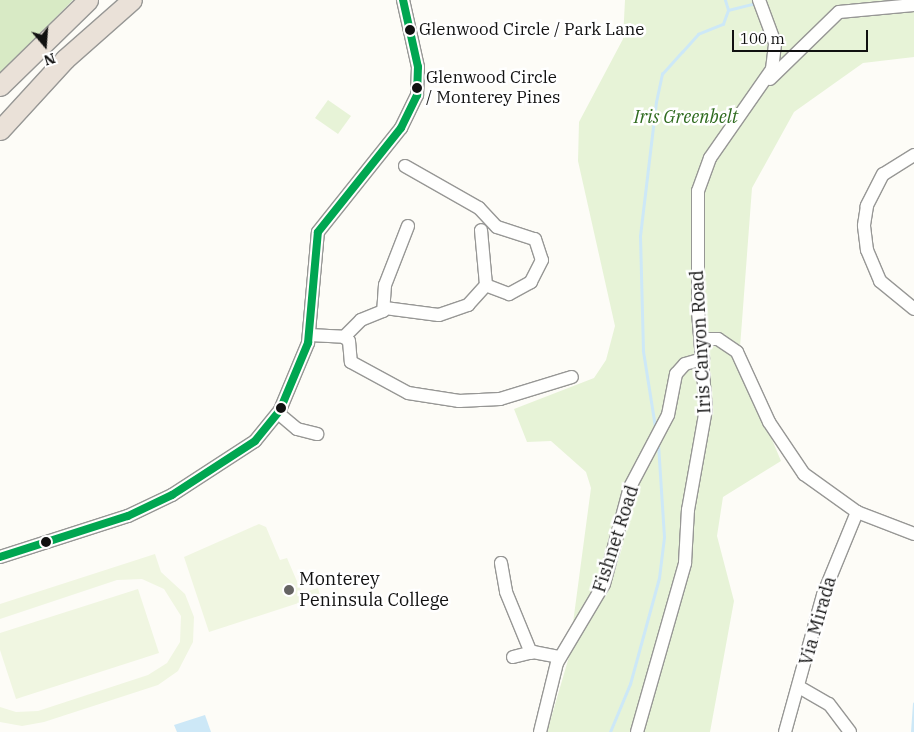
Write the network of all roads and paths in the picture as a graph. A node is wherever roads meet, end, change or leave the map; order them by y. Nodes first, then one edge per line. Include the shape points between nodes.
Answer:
1 (88, 0) edge
2 (132, 0) edge
3 (403, 0) edge
4 (759, 0) edge
5 (914, 5) edge
6 (768, 80) junction
7 (0, 86) edge
8 (0, 130) edge
9 (914, 155) edge
10 (406, 166) dead end
11 (479, 208) junction
12 (408, 226) dead end
13 (497, 227) junction
14 (481, 230) junction
15 (486, 285) junction
16 (385, 308) junction
17 (914, 309) edge
18 (309, 335) junction
19 (344, 337) junction
20 (700, 338) junction
21 (703, 359) junction
22 (572, 377) dead end
23 (278, 413) junction
24 (317, 434) dead end
25 (857, 512) junction
26 (914, 534) edge
27 (0, 557) edge
28 (501, 563) dead end
29 (531, 652) junction
30 (513, 657) dead end
31 (559, 657) junction
32 (799, 687) junction
33 (540, 732) edge
34 (638, 732) edge
35 (785, 732) edge
36 (850, 732) edge

1 - 7 highway
2 - 8 highway via 72,53
3 - 18 street via 418,67 417,94 401,128 318,232
4 - 6 street, Iris Canyon Road via 775,43
5 - 6 street via 839,12
6 - 20 street, Iris Canyon Road via 719,143 700,183 697,242
9 - 17 street via 883,174 867,206 864,226 866,250 880,281
10 - 11 street
11 - 13 street
11 - 14 street via 477,226
12 - 16 street via 385,285
13 - 14 street
13 - 15 street via 535,239 542,260 540,272 520,292 509,294
14 - 15 street
15 - 16 street via 468,305 448,314
16 - 19 street via 361,320
18 - 19 street
18 - 23 street via 300,371
19 - 22 street via 349,341 351,362 417,395 494,400
20 - 21 street, Iris Canyon Road
20 - 25 street via 718,339 737,352 785,449 818,486
21 - 31 street, Fishnet Road via 685,364 676,374 668,415 630,487 604,584
21 - 34 street, Iris Canyon Road via 706,409 688,510 685,563
23 - 24 street via 298,429
23 - 27 street via 255,441 163,500 128,516
25 - 26 street
25 - 32 street, Via Mirada via 823,595
28 - 29 street via 506,592
29 - 30 street
29 - 31 street
31 - 33 street, Fishnet Road
32 - 35 street, Via Mirada
32 - 36 street via 829,704

